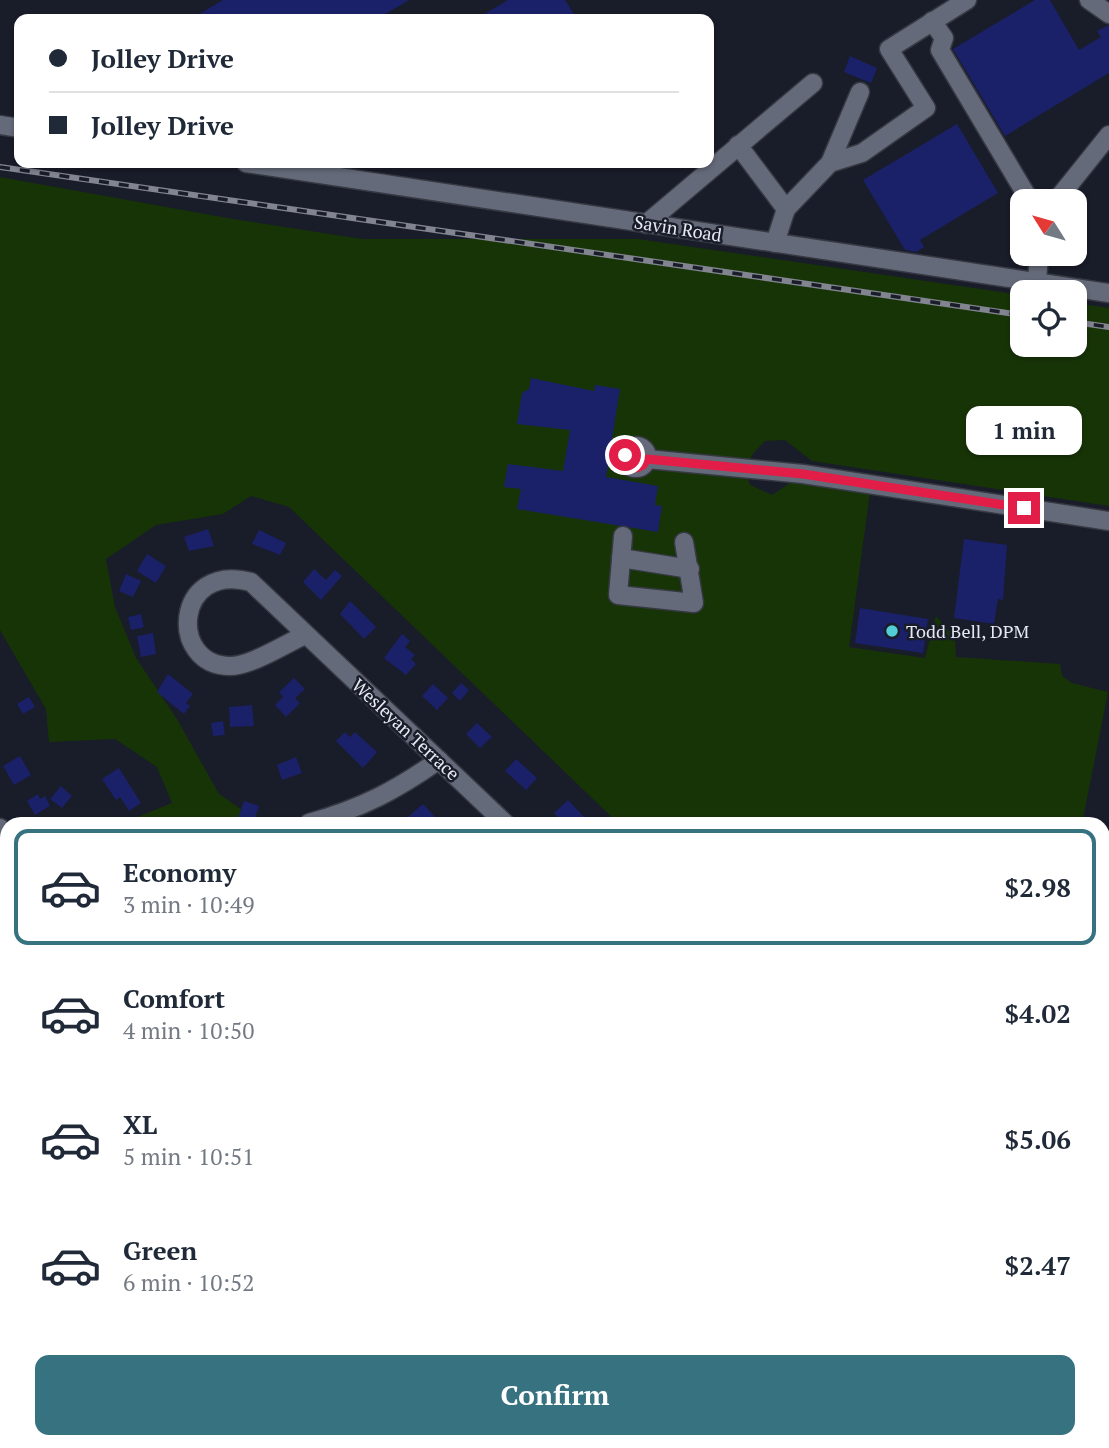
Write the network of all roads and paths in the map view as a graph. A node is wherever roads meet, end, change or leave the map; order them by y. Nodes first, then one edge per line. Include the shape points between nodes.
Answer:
1 (967, 0) edge
2 (1089, 0) edge
3 (1109, 14) edge
4 (932, 21) junction
5 (813, 83) dead end
6 (860, 92) dead end
7 (1109, 135) edge
8 (738, 145) junction
9 (830, 163) junction
10 (714, 165) edge
11 (279, 168) edge
12 (711, 168) edge
13 (1023, 189) edge
14 (1066, 189) edge
15 (786, 209) junction
16 (646, 223) junction
17 (775, 243) junction
18 (1024, 280) edge
19 (1087, 290) edge
20 (1109, 293) edge
21 (647, 459) dead end
22 (1109, 520) edge
23 (623, 536) dead end
24 (684, 542) dead end
25 (621, 558) junction
26 (690, 569) junction
27 (305, 635) junction
28 (439, 760) junction
29 (331, 817) edge
30 (499, 817) edge

1 - 4 street
2 - 3 street
4 - 9 street via 889,49 926,108 862,153
4 - 13 street via 944,38 940,50
5 - 8 street
6 - 9 street
7 - 14 street
8 - 10 street
8 - 15 street
9 - 15 street
11 - 16 street, Savin Road
12 - 16 street
15 - 17 street
16 - 17 street, Savin Road
17 - 18 street, Savin Road
19 - 20 street, Savin Road
21 - 22 street via 803,474
23 - 25 street
24 - 26 street
25 - 26 street
25 - 26 street via 618,595 694,603
27 - 27 street, Wesleyan Terrace via 265,592 234,577 217,579 202,588 191,602 187,619 189,636 198,651 211,662 228,666 246,664
27 - 28 street, Wesleyan Terrace
28 - 29 street via 391,793
28 - 30 street, Wesleyan Terrace

